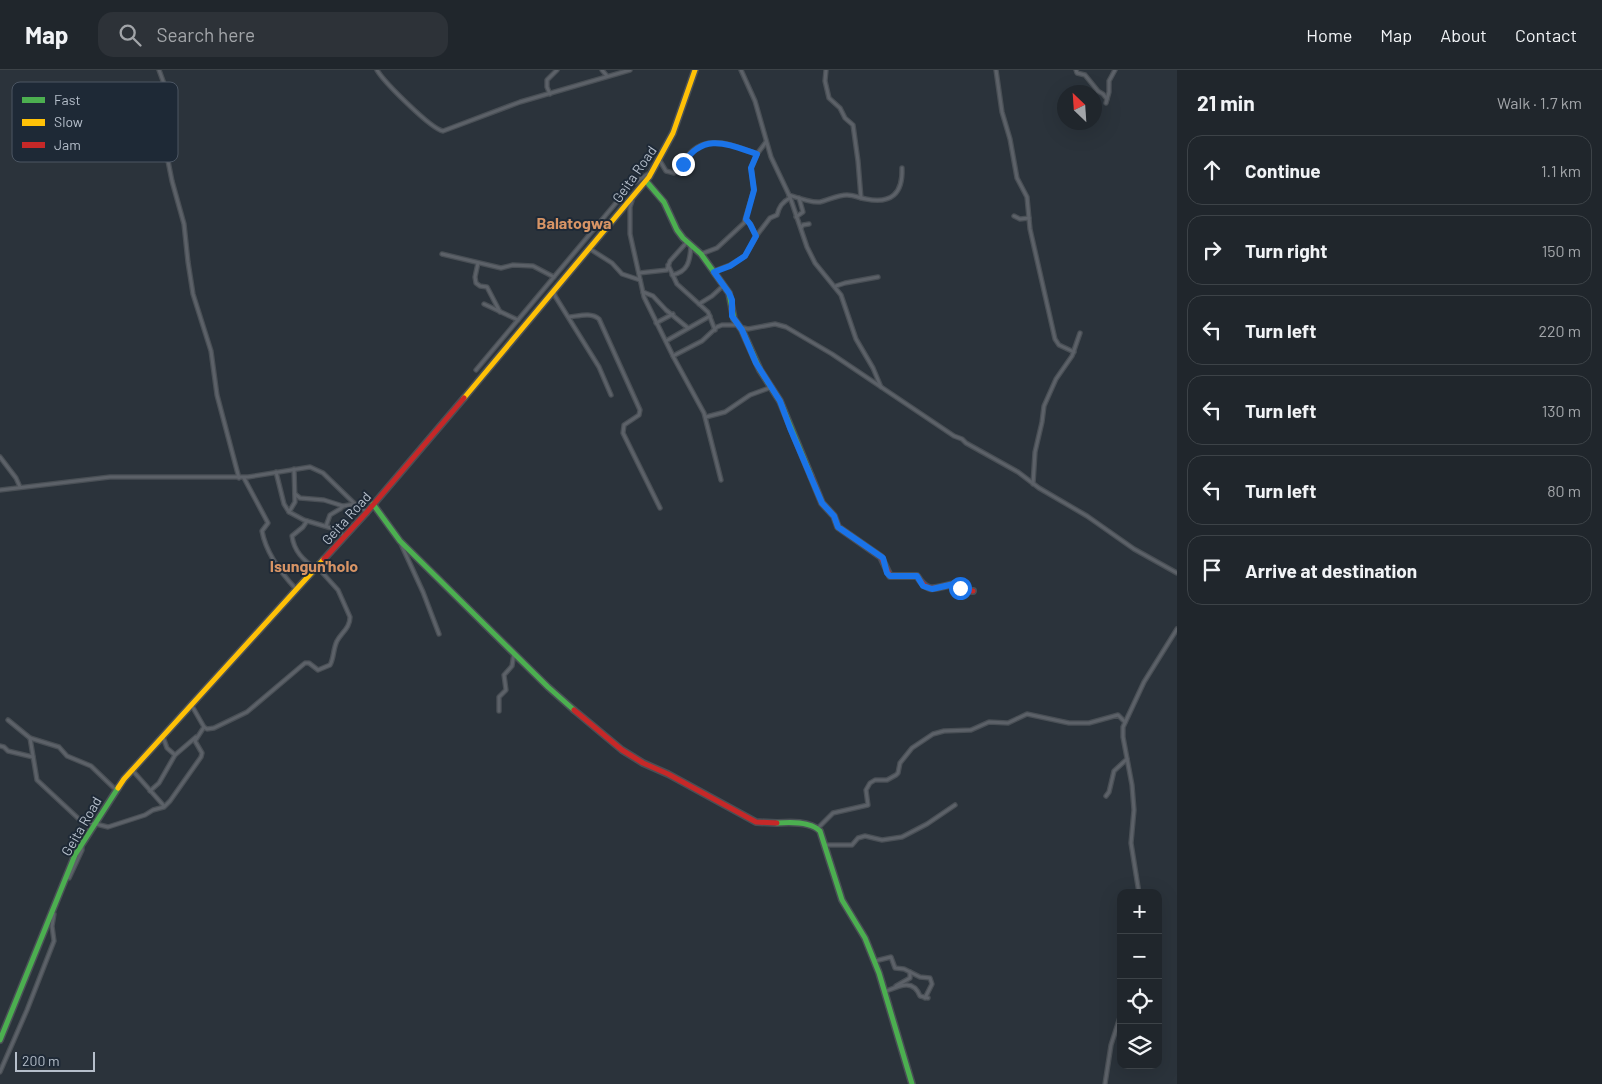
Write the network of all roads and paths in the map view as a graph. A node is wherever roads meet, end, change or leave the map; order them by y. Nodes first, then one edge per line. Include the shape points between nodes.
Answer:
1 (159, 70) edge
2 (377, 70) edge
3 (557, 70) edge
4 (602, 70) edge
5 (630, 70) edge
6 (695, 70) edge
7 (741, 70) edge
8 (826, 70) edge
9 (996, 70) edge
10 (1076, 70) edge
11 (1115, 70) edge
12 (618, 72) edge
13 (608, 77) junction
14 (163, 82) edge
15 (550, 94) junction
16 (766, 142) junction
17 (757, 154) junction
18 (660, 160) junction
19 (168, 162) edge
20 (902, 168) dead end
21 (654, 170) junction
22 (646, 181) junction
23 (634, 196) junction
24 (789, 196) junction
25 (799, 198) junction
26 (861, 198) junction
27 (796, 216) junction
28 (1014, 216) dead end
29 (1029, 218) junction
30 (746, 219) junction
31 (809, 224) dead end
32 (801, 228) junction
33 (756, 236) junction
34 (689, 244) junction
35 (590, 248) junction
36 (442, 254) dead end
37 (701, 254) junction
38 (478, 263) junction
39 (668, 265) junction
40 (714, 272) junction
41 (639, 273) junction
42 (672, 275) junction
43 (878, 277) dead end
44 (554, 278) junction
45 (640, 280) junction
46 (724, 285) junction
47 (835, 286) junction
48 (554, 291) junction
49 (643, 292) junction
50 (484, 304) dead end
51 (698, 304) junction
52 (500, 312) junction
53 (673, 314) junction
54 (710, 316) junction
55 (569, 318) junction
56 (518, 320) junction
57 (656, 323) junction
58 (739, 326) junction
59 (688, 328) junction
60 (714, 330) junction
61 (1080, 333) dead end
62 (666, 341) junction
63 (1074, 352) junction
64 (673, 356) junction
65 (476, 370) dead end
66 (772, 387) junction
67 (882, 387) junction
68 (610, 395) dead end
69 (706, 417) junction
70 (0, 457) edge
71 (294, 469) junction
72 (276, 472) junction
73 (241, 478) junction
74 (721, 480) dead end
75 (1033, 484) junction
76 (20, 487) junction
77 (0, 490) edge
78 (295, 494) junction
79 (355, 504) junction
80 (373, 504) junction
81 (343, 506) junction
82 (660, 508) dead end
83 (289, 512) junction
84 (367, 512) junction
85 (307, 521) junction
86 (326, 526) junction
87 (345, 536) junction
88 (400, 541) junction
89 (317, 567) junction
90 (1177, 573) edge
91 (297, 590) junction
92 (973, 591) dead end
93 (1177, 629) edge
94 (439, 634) dead end
95 (514, 652) junction
96 (191, 705) junction
97 (499, 711) dead end
98 (8, 720) dead end
99 (1124, 722) junction
100 (204, 727) junction
101 (198, 735) junction
102 (162, 737) junction
103 (30, 738) junction
104 (0, 746) edge
105 (175, 756) junction
106 (33, 757) junction
107 (1127, 758) junction
108 (134, 768) junction
109 (116, 790) junction
110 (150, 791) junction
111 (1106, 796) dead end
112 (955, 805) dead end
113 (164, 806) junction
114 (93, 824) junction
115 (818, 828) junction
116 (83, 842) junction
117 (826, 845) junction
118 (1139, 889) edge
119 (874, 961) junction
120 (910, 972) junction
121 (891, 990) junction
122 (884, 995) junction
123 (1118, 1024) edge
124 (0, 1040) edge
125 (0, 1072) edge
126 (912, 1084) edge
127 (1105, 1084) edge

1 - 14 street
2 - 15 street via 425,120 443,132 520,102
3 - 15 street via 547,80
4 - 13 street
5 - 12 street
6 - 18 main road, Geita Road via 683,108
7 - 16 street via 755,101
8 - 26 street via 829,98 853,125
9 - 29 street via 1002,112 1017,178 1027,197
10 - 11 street via 1104,94 1106,101 1109,81
12 - 13 street
13 - 15 street
16 - 17 street
16 - 24 street
17 - 18 street via 735,146 707,144 692,151 674,173 666,171
17 - 30 street via 751,168 754,190
18 - 21 main road, Geita Road
19 - 73 street via 184,224 193,294 211,351 217,395
20 - 26 street via 902,179 890,199
21 - 22 main road, Geita Road
21 - 44 street via 631,184
22 - 23 main road, Geita Road
22 - 34 main road via 664,202 677,230
23 - 35 main road, Geita Road
23 - 41 street via 629,219
24 - 25 street
24 - 27 street
24 - 33 street via 778,208 777,215 770,218
25 - 26 street via 818,202 842,195
25 - 27 street via 804,212
27 - 32 street
28 - 29 street
29 - 63 street via 1055,339 1058,345
30 - 33 street
30 - 37 street via 717,248
31 - 32 street
32 - 47 street via 815,263
33 - 40 street via 745,256
34 - 37 main road
34 - 39 street
34 - 42 street via 688,266
35 - 45 street via 622,274
35 - 48 main road, Geita Road
36 - 38 street
37 - 40 main road
38 - 44 street via 501,268 534,266
38 - 52 street via 476,283 487,287
39 - 41 street via 667,270
39 - 42 street
40 - 46 main road
41 - 45 street
42 - 51 street
43 - 47 street
44 - 56 street
45 - 49 street
46 - 51 street
46 - 58 main road via 732,300 732,316
47 - 67 street via 860,348
48 - 55 street
48 - 80 main road, Geita Road
49 - 53 street via 653,296
49 - 57 street
50 - 52 street
51 - 54 street
52 - 56 street
53 - 57 street
53 - 59 street
54 - 59 street
54 - 60 street
55 - 68 street via 599,367
55 - 82 street via 594,315 599,319 640,410 639,415 624,425 623,433
56 - 65 street
57 - 62 street
58 - 60 street via 722,325
58 - 66 main road via 756,363
58 - 67 street via 748,329 781,325
59 - 62 street
60 - 64 street via 702,341
61 - 63 street
62 - 64 street
63 - 75 street via 1056,379 1044,406
64 - 69 street
66 - 69 street via 750,395 725,412
66 - 92 main road via 816,492 838,527 881,557 890,576 917,576 923,586 932,589 957,584 962,590
67 - 75 street
69 - 74 street
70 - 76 street
71 - 72 street
71 - 78 street
71 - 79 street via 310,467 319,470
72 - 73 street
72 - 83 street
73 - 76 street via 115,477
73 - 91 street via 268,521 262,531 266,548
75 - 90 street
76 - 77 street
78 - 81 street via 300,498
78 - 83 street
79 - 81 street
79 - 84 street
80 - 84 main road, Geita Road
80 - 88 main road
81 - 86 street via 330,515
83 - 85 street
84 - 87 main road, Geita Road
85 - 86 street
85 - 89 street via 292,539 299,555
86 - 87 street
87 - 89 main road, Geita Road
88 - 94 street
88 - 95 main road
89 - 91 main road, Geita Road
89 - 100 street via 338,590 350,613 350,621 333,651 332,663 316,670 305,663 247,712 214,728
91 - 96 main road, Geita Road
93 - 99 street
95 - 97 street via 512,666 504,676 506,690 499,697
95 - 115 main road via 572,709 643,763 756,822 790,822
96 - 100 street
96 - 102 main road, Geita Road
98 - 103 street
99 - 107 street
99 - 115 street via 1118,715 1089,723 1069,723 1027,714 1008,723 989,722 971,730 933,734 910,750 898,765 896,775 870,783 866,790 868,806 833,814
100 - 101 street
101 - 105 street
101 - 113 street via 195,742 202,752 201,757
102 - 105 street
102 - 108 main road, Geita Road
103 - 106 street
103 - 109 street via 59,747 67,756 91,766
104 - 106 street
105 - 110 street via 159,783
106 - 114 street via 39,781 80,820
107 - 111 street via 1114,771
107 - 118 street via 1134,805 1131,843
108 - 109 main road, Geita Road
108 - 110 street via 135,774
109 - 114 main road, Geita Road
110 - 113 street
112 - 117 street via 902,837 882,840 865,836 852,845
113 - 114 street via 108,827
114 - 116 main road, Geita Road
115 - 117 main road
116 - 124 main road, Geita Road
116 - 125 street via 54,915 54,940
117 - 119 main road via 842,900
119 - 120 street via 891,957 895,968
119 - 122 main road
120 - 121 street via 910,978
120 - 121 street via 931,981 927,998 920,996 913,986
121 - 122 street
122 - 126 main road
123 - 127 street

